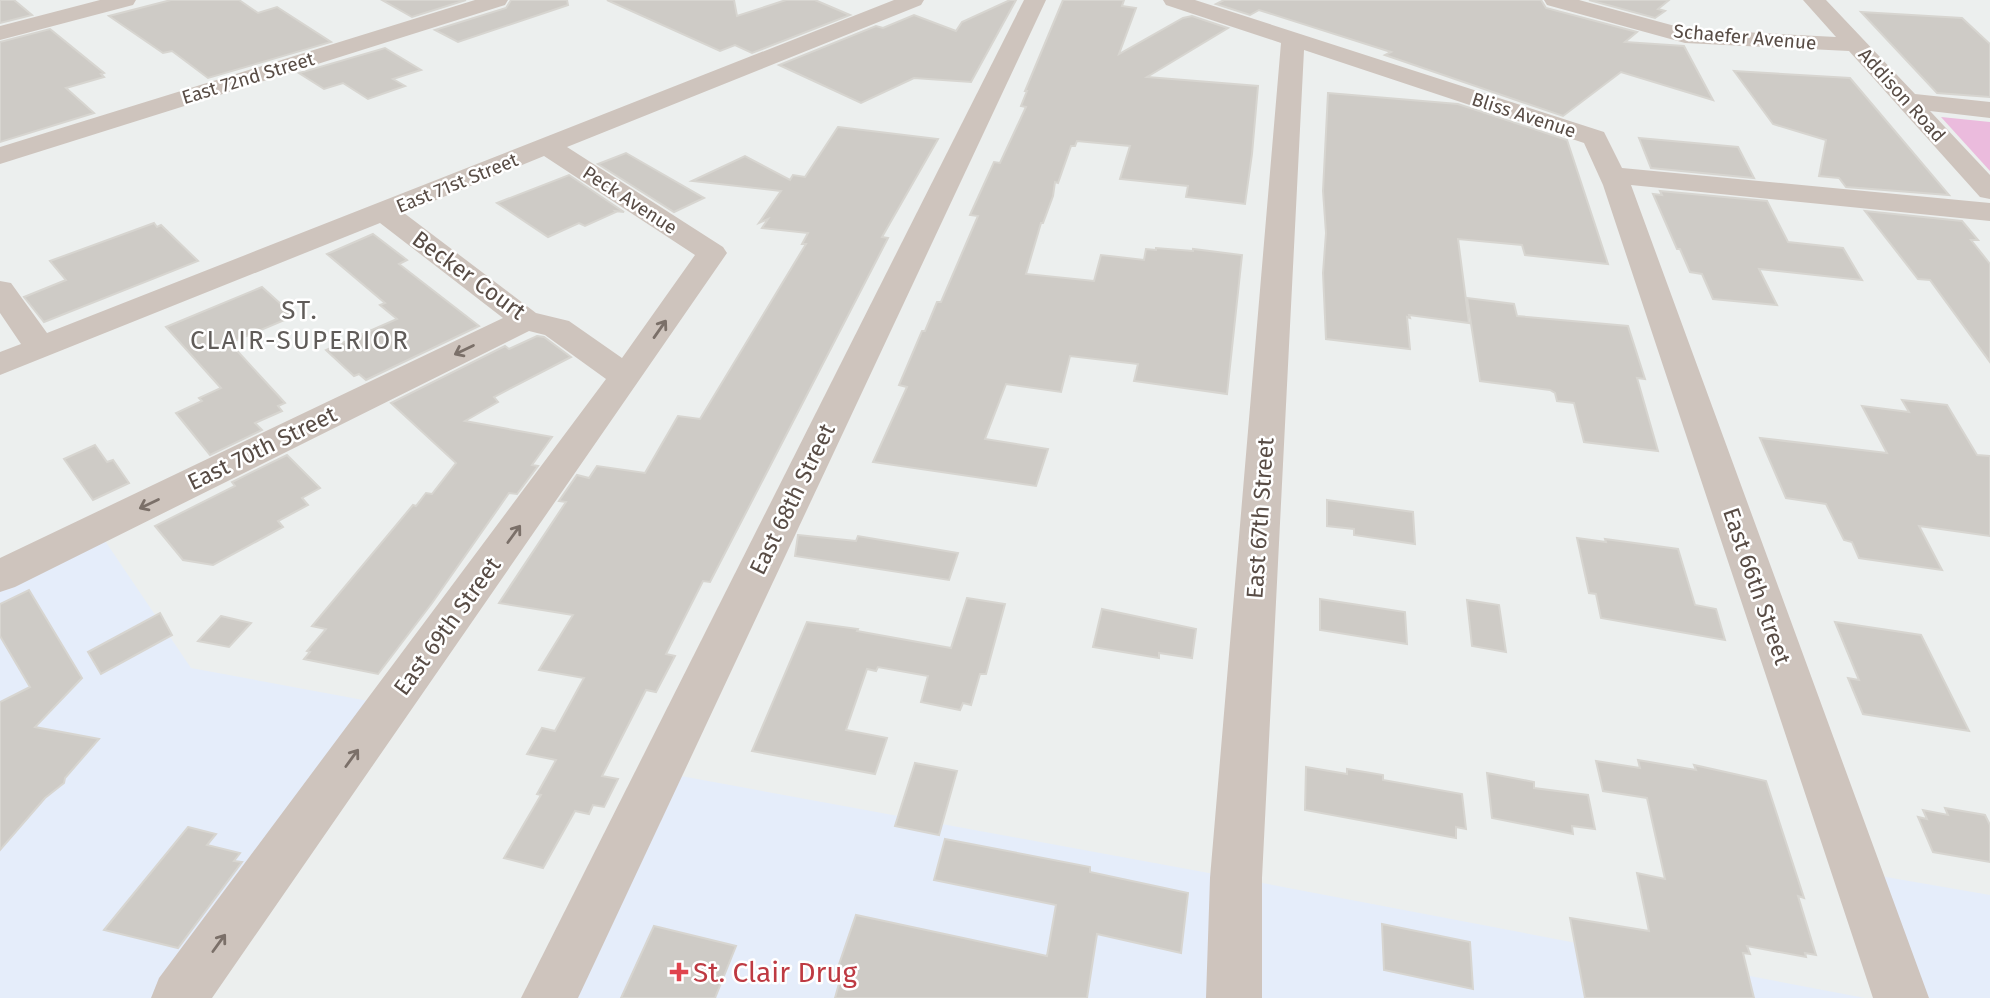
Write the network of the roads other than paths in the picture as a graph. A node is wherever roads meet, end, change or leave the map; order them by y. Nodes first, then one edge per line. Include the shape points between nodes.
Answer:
1 (125, 0) edge
2 (497, 0) edge
3 (913, 0) edge
4 (1035, 0) edge
5 (1174, 0) edge
6 (1555, 0) edge
7 (1814, 0) edge
8 (0, 33) edge
9 (1293, 39) junction
10 (1856, 45) junction
11 (1907, 101) junction
12 (1990, 110) edge
13 (548, 147) junction
14 (0, 156) edge
15 (1614, 174) junction
16 (1990, 191) edge
17 (384, 212) junction
18 (1990, 212) edge
19 (712, 253) joint
20 (0, 290) edge
21 (525, 320) junction
22 (40, 347) junction
23 (0, 363) edge
24 (626, 377) junction
25 (0, 576) edge
26 (179, 998) edge
27 (549, 998) edge
28 (1234, 998) edge
29 (1901, 998) edge

1 - 8 street
2 - 14 street, East 72nd Street
3 - 13 street, East 71st Street
4 - 27 street, East 68th Street
5 - 9 street, Bliss Avenue
6 - 10 street, Schaefer Avenue via 1685,36
7 - 10 street, Addison Road
9 - 15 street, Bliss Avenue via 1595,138
9 - 28 street, East 67th Street via 1236,878
10 - 11 street, Addison Road
11 - 12 street
11 - 16 street, Addison Road
13 - 17 street, East 71st Street
13 - 19 street, Peck Avenue
15 - 18 street
15 - 29 street, East 66th Street
17 - 21 street, Becker Court
17 - 22 street, East 71st Street
24 -> 19 street, East 69th Street
20 - 22 street
21 - 24 street, Becker Court via 557,328
21 -> 25 street, East 70th Street
22 - 23 street, East 71st Street
26 -> 24 street, East 69th Street

